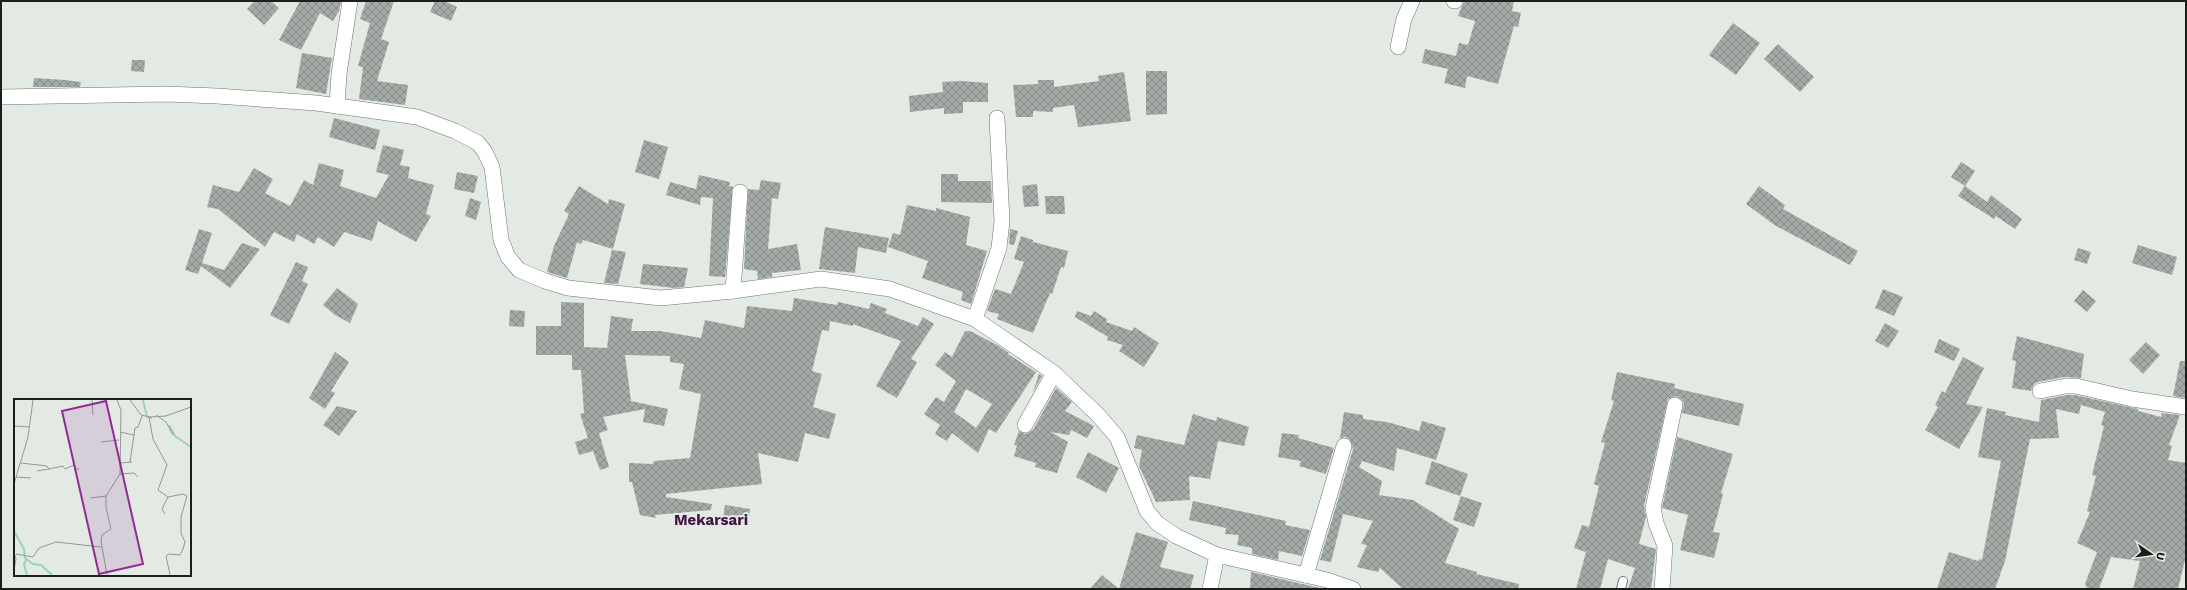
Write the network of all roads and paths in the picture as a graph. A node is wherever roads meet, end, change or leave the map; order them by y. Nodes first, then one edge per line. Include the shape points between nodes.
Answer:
1 (350, 1) edge
2 (1412, 1) edge
3 (1398, 46) dead end
4 (1, 97) edge
5 (337, 106) junction
6 (997, 118) dead end
7 (740, 192) dead end
8 (733, 291) junction
9 (975, 319) junction
10 (1054, 373) junction
11 (2040, 391) dead end
12 (1675, 405) dead end
13 (2186, 407) edge
14 (1025, 425) dead end
15 (1344, 446) dead end
16 (1217, 555) junction
17 (1306, 575) junction
18 (1210, 589) edge
19 (1353, 589) edge
20 (1662, 589) edge

1 - 5 street
2 - 3 street via 1404,19
4 - 5 street via 166,94
5 - 8 street via 417,117 455,131 478,143 492,167 501,240 508,257 519,270 568,288 661,298
6 - 9 street via 1002,221 999,248
7 - 8 street
8 - 9 street via 821,279 890,289
9 - 10 street
10 - 14 street
10 - 16 street via 1082,398 1117,437 1147,512 1157,523 1176,536
11 - 13 street via 2076,386 2132,399
12 - 20 street via 1653,508 1656,523 1666,546
15 - 17 street
16 - 17 street
16 - 18 street
17 - 19 street

